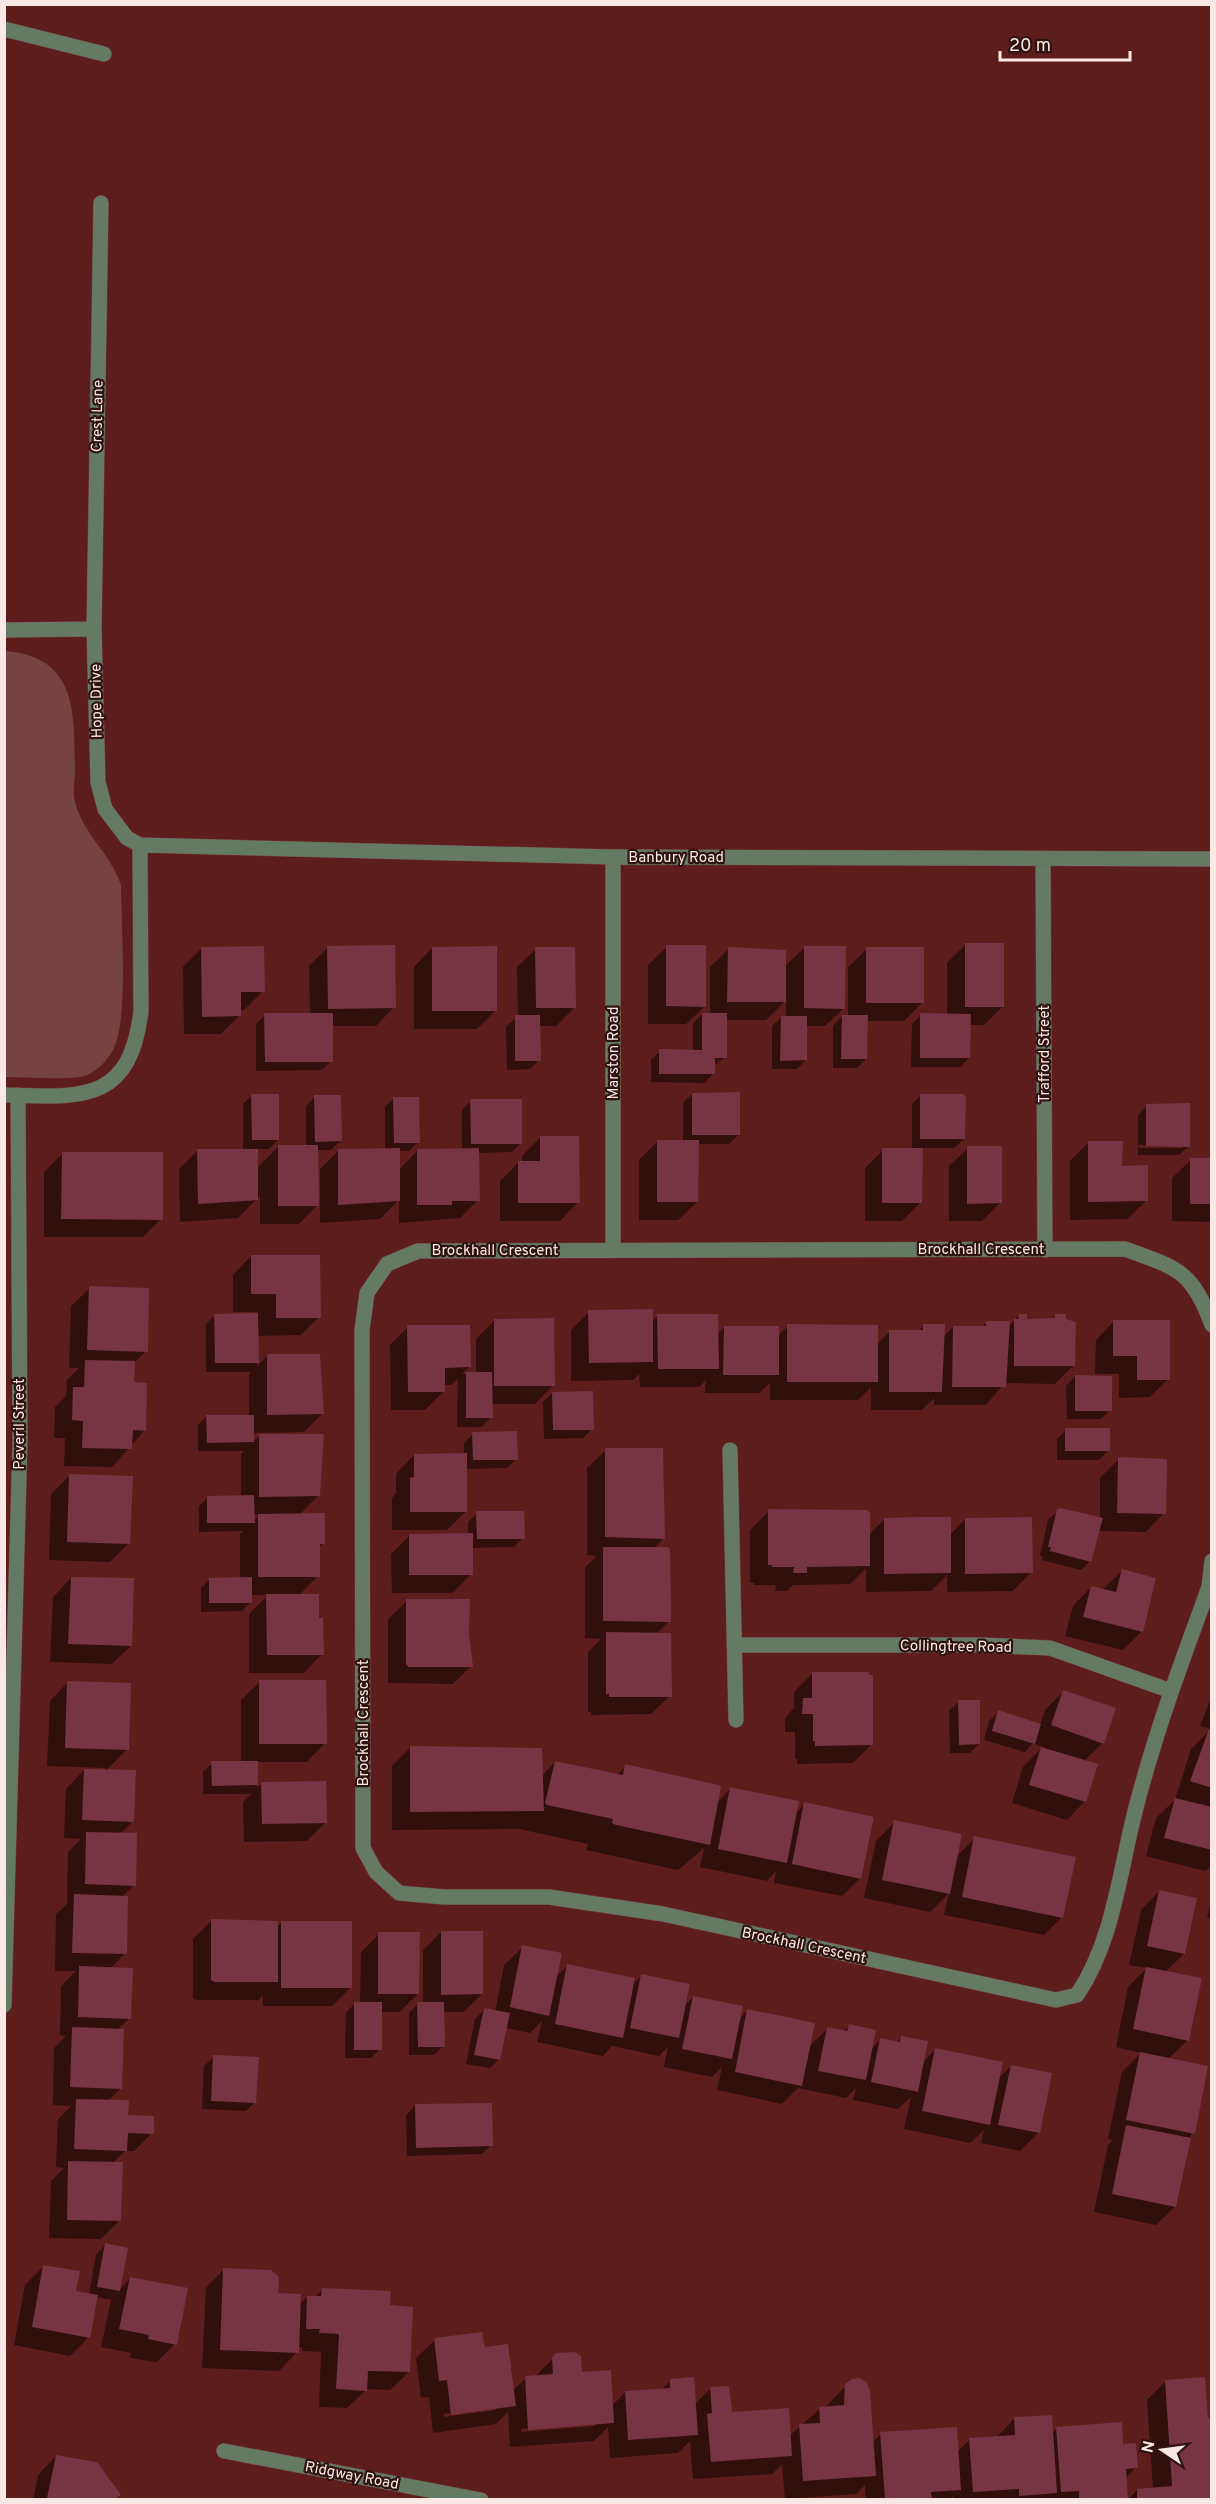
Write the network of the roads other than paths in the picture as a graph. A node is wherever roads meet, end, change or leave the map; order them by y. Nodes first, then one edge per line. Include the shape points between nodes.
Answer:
1 (4, 29) edge
2 (104, 54) dead end
3 (101, 203) dead end
4 (94, 629) junction
5 (4, 630) edge
6 (140, 845) junction
7 (613, 857) junction
8 (1043, 858) junction
9 (1212, 859) edge
10 (11, 1095) edge
11 (613, 1250) junction
12 (1046, 1250) junction
13 (1212, 1325) edge
14 (12, 1442) edge
15 (730, 1450) dead end
16 (1212, 1561) edge
17 (734, 1645) junction
18 (1171, 1691) junction
19 (736, 1720) dead end
20 (5, 1998) edge
21 (4, 2005) edge
22 (224, 2451) dead end
23 (481, 2499) edge

1 - 2 street
3 - 4 street, Crest Lane
4 - 5 street
4 - 6 street, Hope Drive via 98,782 105,809 127,838
6 - 7 street, Banbury Road
6 - 10 street via 141,1011 126,1064 104,1086 92,1091 72,1096
7 - 8 street, Banbury Road
7 - 11 street, Marston Road
8 - 9 street, Banbury Road
8 - 12 street, Trafford Street
10 - 14 street, Peveril Street
11 - 12 street, Brockhall Crescent
11 - 18 street, Brockhall Crescent via 418,1251 387,1264 367,1293 362,1330 363,1848 376,1872 399,1893 549,1897 663,1914 1056,2000 1077,1995 1104,1941 1130,1828
12 - 13 street, Brockhall Crescent via 1125,1249 1176,1268 1201,1296
14 - 20 street, Peveril Street
15 - 17 street
16 - 18 street, Brockhall Crescent via 1209,1587
17 - 18 street, Collingtree Road via 1050,1648
17 - 19 street
20 - 21 street, Peveril Street
22 - 23 street, Ridgway Road

